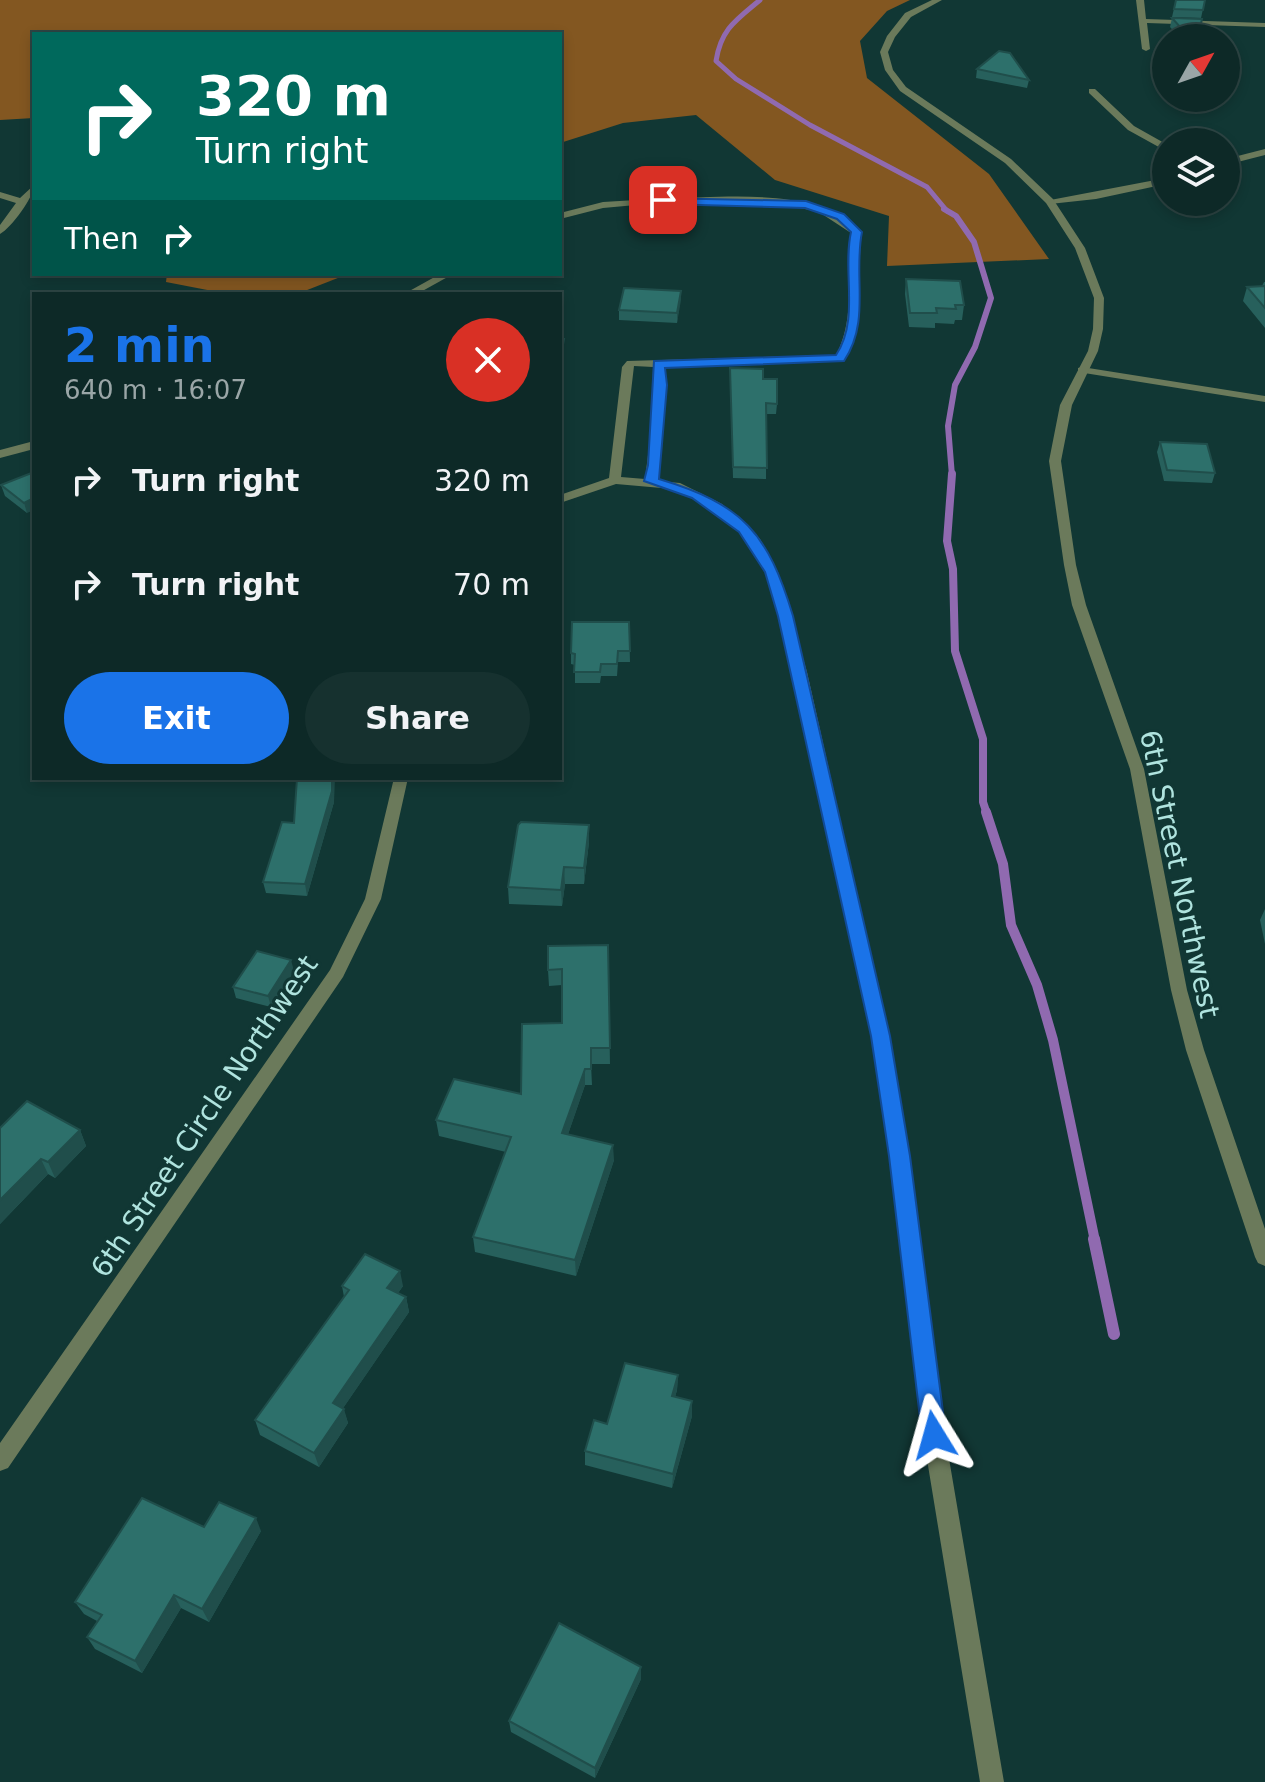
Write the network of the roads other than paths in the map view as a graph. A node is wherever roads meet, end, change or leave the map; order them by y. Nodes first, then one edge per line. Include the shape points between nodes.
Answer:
1 (938, 0) edge
2 (1140, 0) edge
3 (1142, 21) junction
4 (1265, 25) edge
5 (1146, 49) dead end
6 (1092, 91) dead end
7 (1152, 140) edge
8 (1265, 152) edge
9 (1240, 158) edge
10 (1152, 184) edge
11 (32, 190) edge
12 (0, 195) edge
13 (20, 201) junction
14 (1050, 201) junction
15 (562, 216) edge
16 (0, 231) edge
17 (444, 276) edge
18 (413, 292) edge
19 (658, 364) junction
20 (1082, 370) junction
21 (1265, 399) edge
22 (32, 446) edge
23 (0, 454) edge
24 (615, 480) junction
25 (651, 481) junction
26 (562, 498) edge
27 (401, 780) edge
28 (1265, 1257) edge
29 (0, 1461) edge
30 (992, 1782) edge

1 - 14 street, 6th Street Northwest via 908,15 891,36 884,52 889,70 903,89 1008,161
2 - 3 street
3 - 4 street
3 - 5 street
6 - 7 street
8 - 9 street
10 - 14 street
11 - 13 street
12 - 13 street
13 - 16 street
14 - 20 street, 6th Street Northwest via 1080,248 1099,298 1093,351
15 - 19 street via 609,204 663,200 806,204 840,216 856,232 855,305 848,345 840,358
17 - 18 street
19 - 24 street via 627,367
19 - 25 street
20 - 21 street
20 - 28 street, 6th Street Northwest via 1066,405 1055,461 1070,565 1137,769 1195,1050
22 - 23 street
24 - 25 street
24 - 26 street
25 - 30 street via 697,495 744,529 772,572 786,616 880,1036 934,1435
27 - 29 street, 6th Street Circle Northwest via 373,899 337,973

